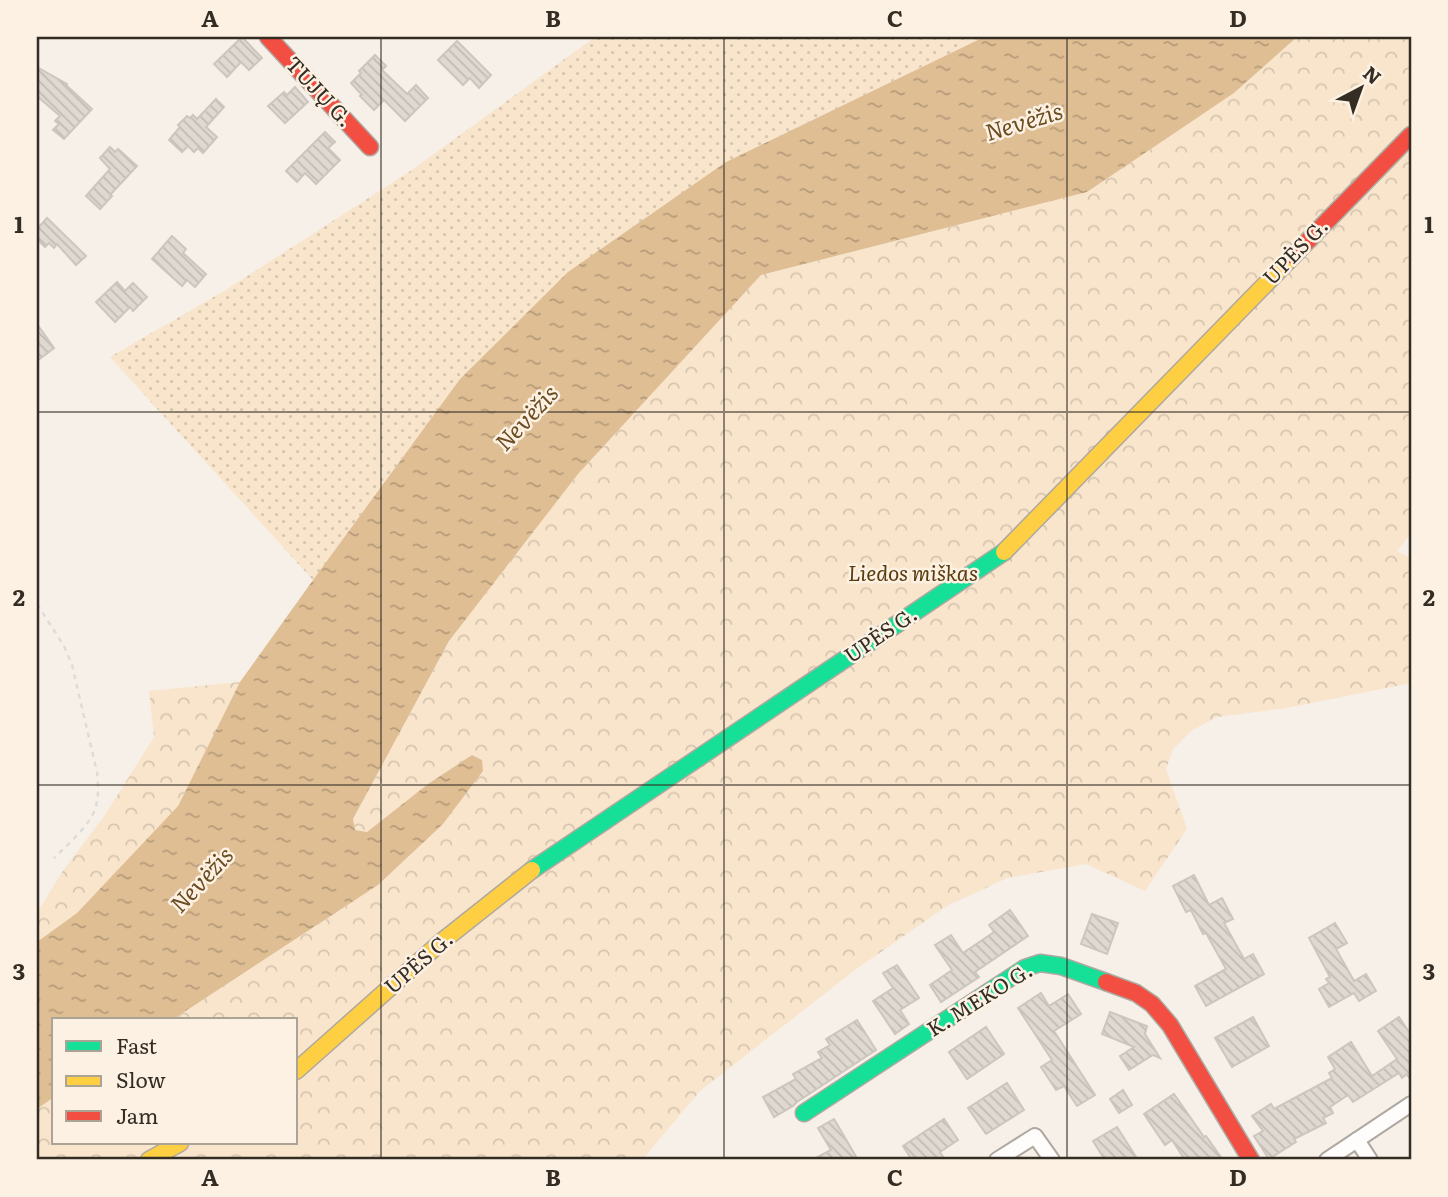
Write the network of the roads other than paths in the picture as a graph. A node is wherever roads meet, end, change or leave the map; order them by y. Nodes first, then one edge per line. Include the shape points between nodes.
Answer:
1 (268, 37) edge
2 (1411, 135) edge
3 (370, 147) dead end
4 (298, 1069) edge
5 (1411, 1104) edge
6 (804, 1113) dead end
7 (1357, 1140) junction
8 (178, 1144) edge
9 (149, 1160) edge
10 (997, 1160) edge
11 (1052, 1160) edge
12 (1251, 1160) edge
13 (1327, 1160) edge
14 (1370, 1160) edge

1 - 3 main road, TUJŲ G.
2 - 4 main road, UPĖS G. via 1007,550 530,871 440,943
5 - 7 street
6 - 12 main road, K. MEKO G. via 1025,968 1040,963 1136,993 1152,1004 1170,1025
7 - 13 street
7 - 14 street
8 - 9 main road
10 - 11 street via 1035,1136

